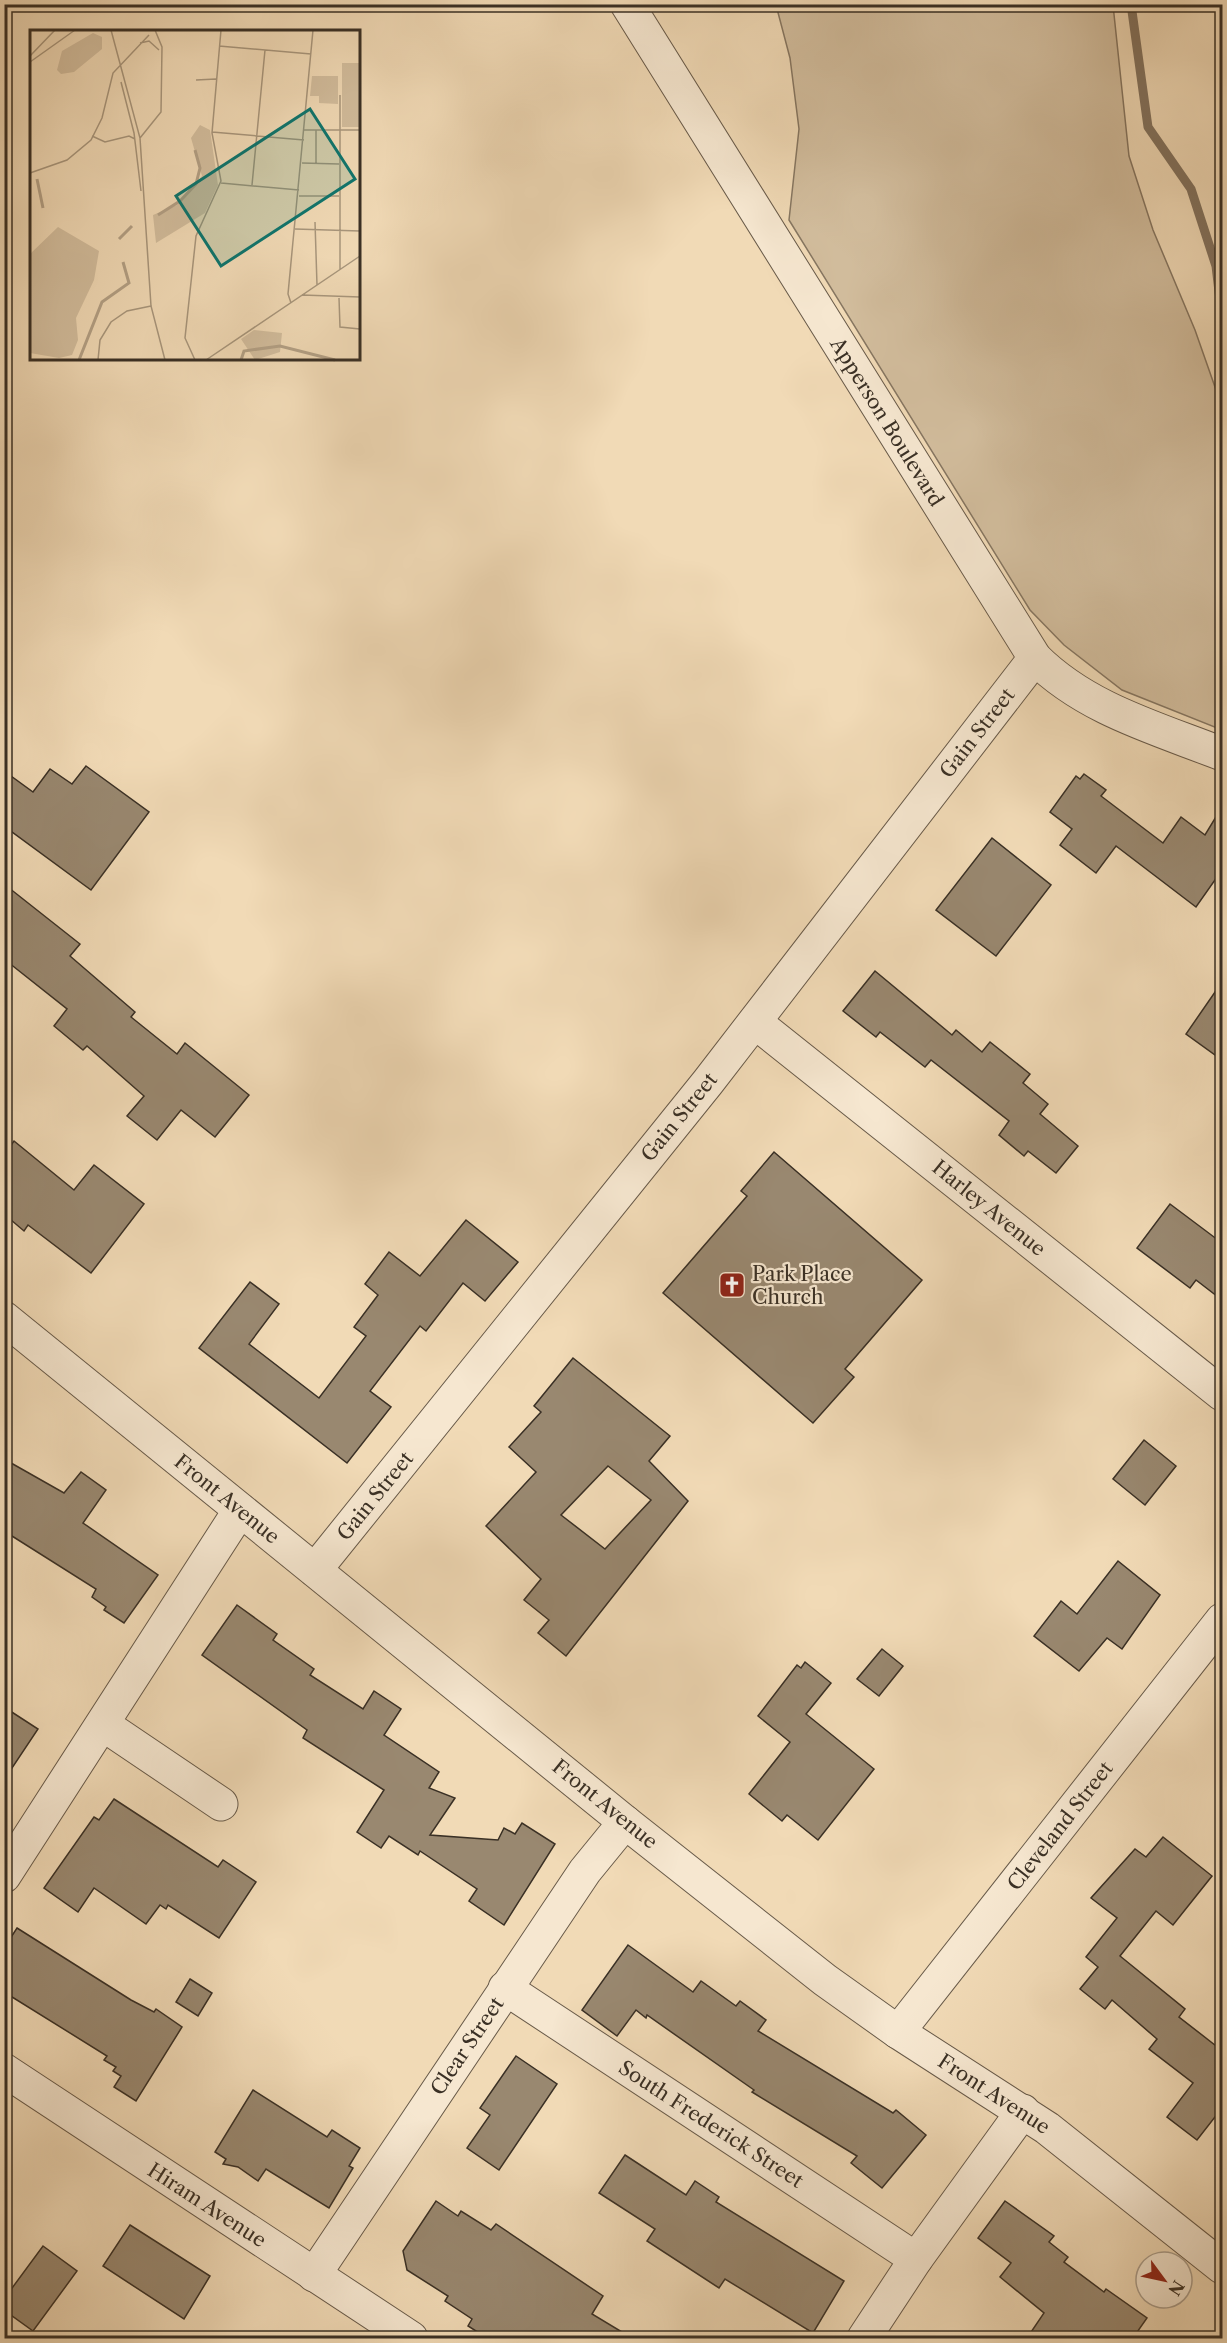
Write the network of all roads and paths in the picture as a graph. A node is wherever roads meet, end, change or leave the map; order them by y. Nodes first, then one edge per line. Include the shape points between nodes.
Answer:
1 (627, 4) edge
2 (1035, 658) junction
3 (1222, 754) edge
4 (755, 1022) junction
5 (4, 1317) edge
6 (1222, 1394) edge
7 (240, 1510) junction
8 (315, 1570) junction
9 (1222, 1620) edge
10 (104, 1725) junction
11 (221, 1804) dead end
12 (625, 1822) junction
13 (4, 1876) edge
14 (506, 1988) junction
15 (898, 2032) junction
16 (4, 2070) edge
17 (1023, 2111) junction
18 (916, 2259) junction
19 (1222, 2267) edge
20 (314, 2275) junction
21 (411, 2338) edge
22 (864, 2338) edge

1 - 2 street, Apperson Boulevard
2 - 3 street, Apperson Boulevard via 1058,680 1098,704
2 - 4 street, Gain Street
4 - 6 street, Harley Avenue
4 - 8 street, Gain Street
5 - 7 street, Front Avenue
7 - 8 street, Front Avenue
7 - 10 street
8 - 12 street, Front Avenue
9 - 15 street, Cleveland Street
10 - 11 street
10 - 13 street
12 - 14 street, Clear Street via 585,1871
12 - 15 street, Front Avenue via 825,1980
14 - 18 street, South Frederick Street
14 - 20 street, Clear Street
15 - 17 street, Front Avenue
16 - 20 street, Hiram Avenue
17 - 18 street
17 - 19 street, Front Avenue
18 - 22 street
20 - 21 street, Hiram Avenue

